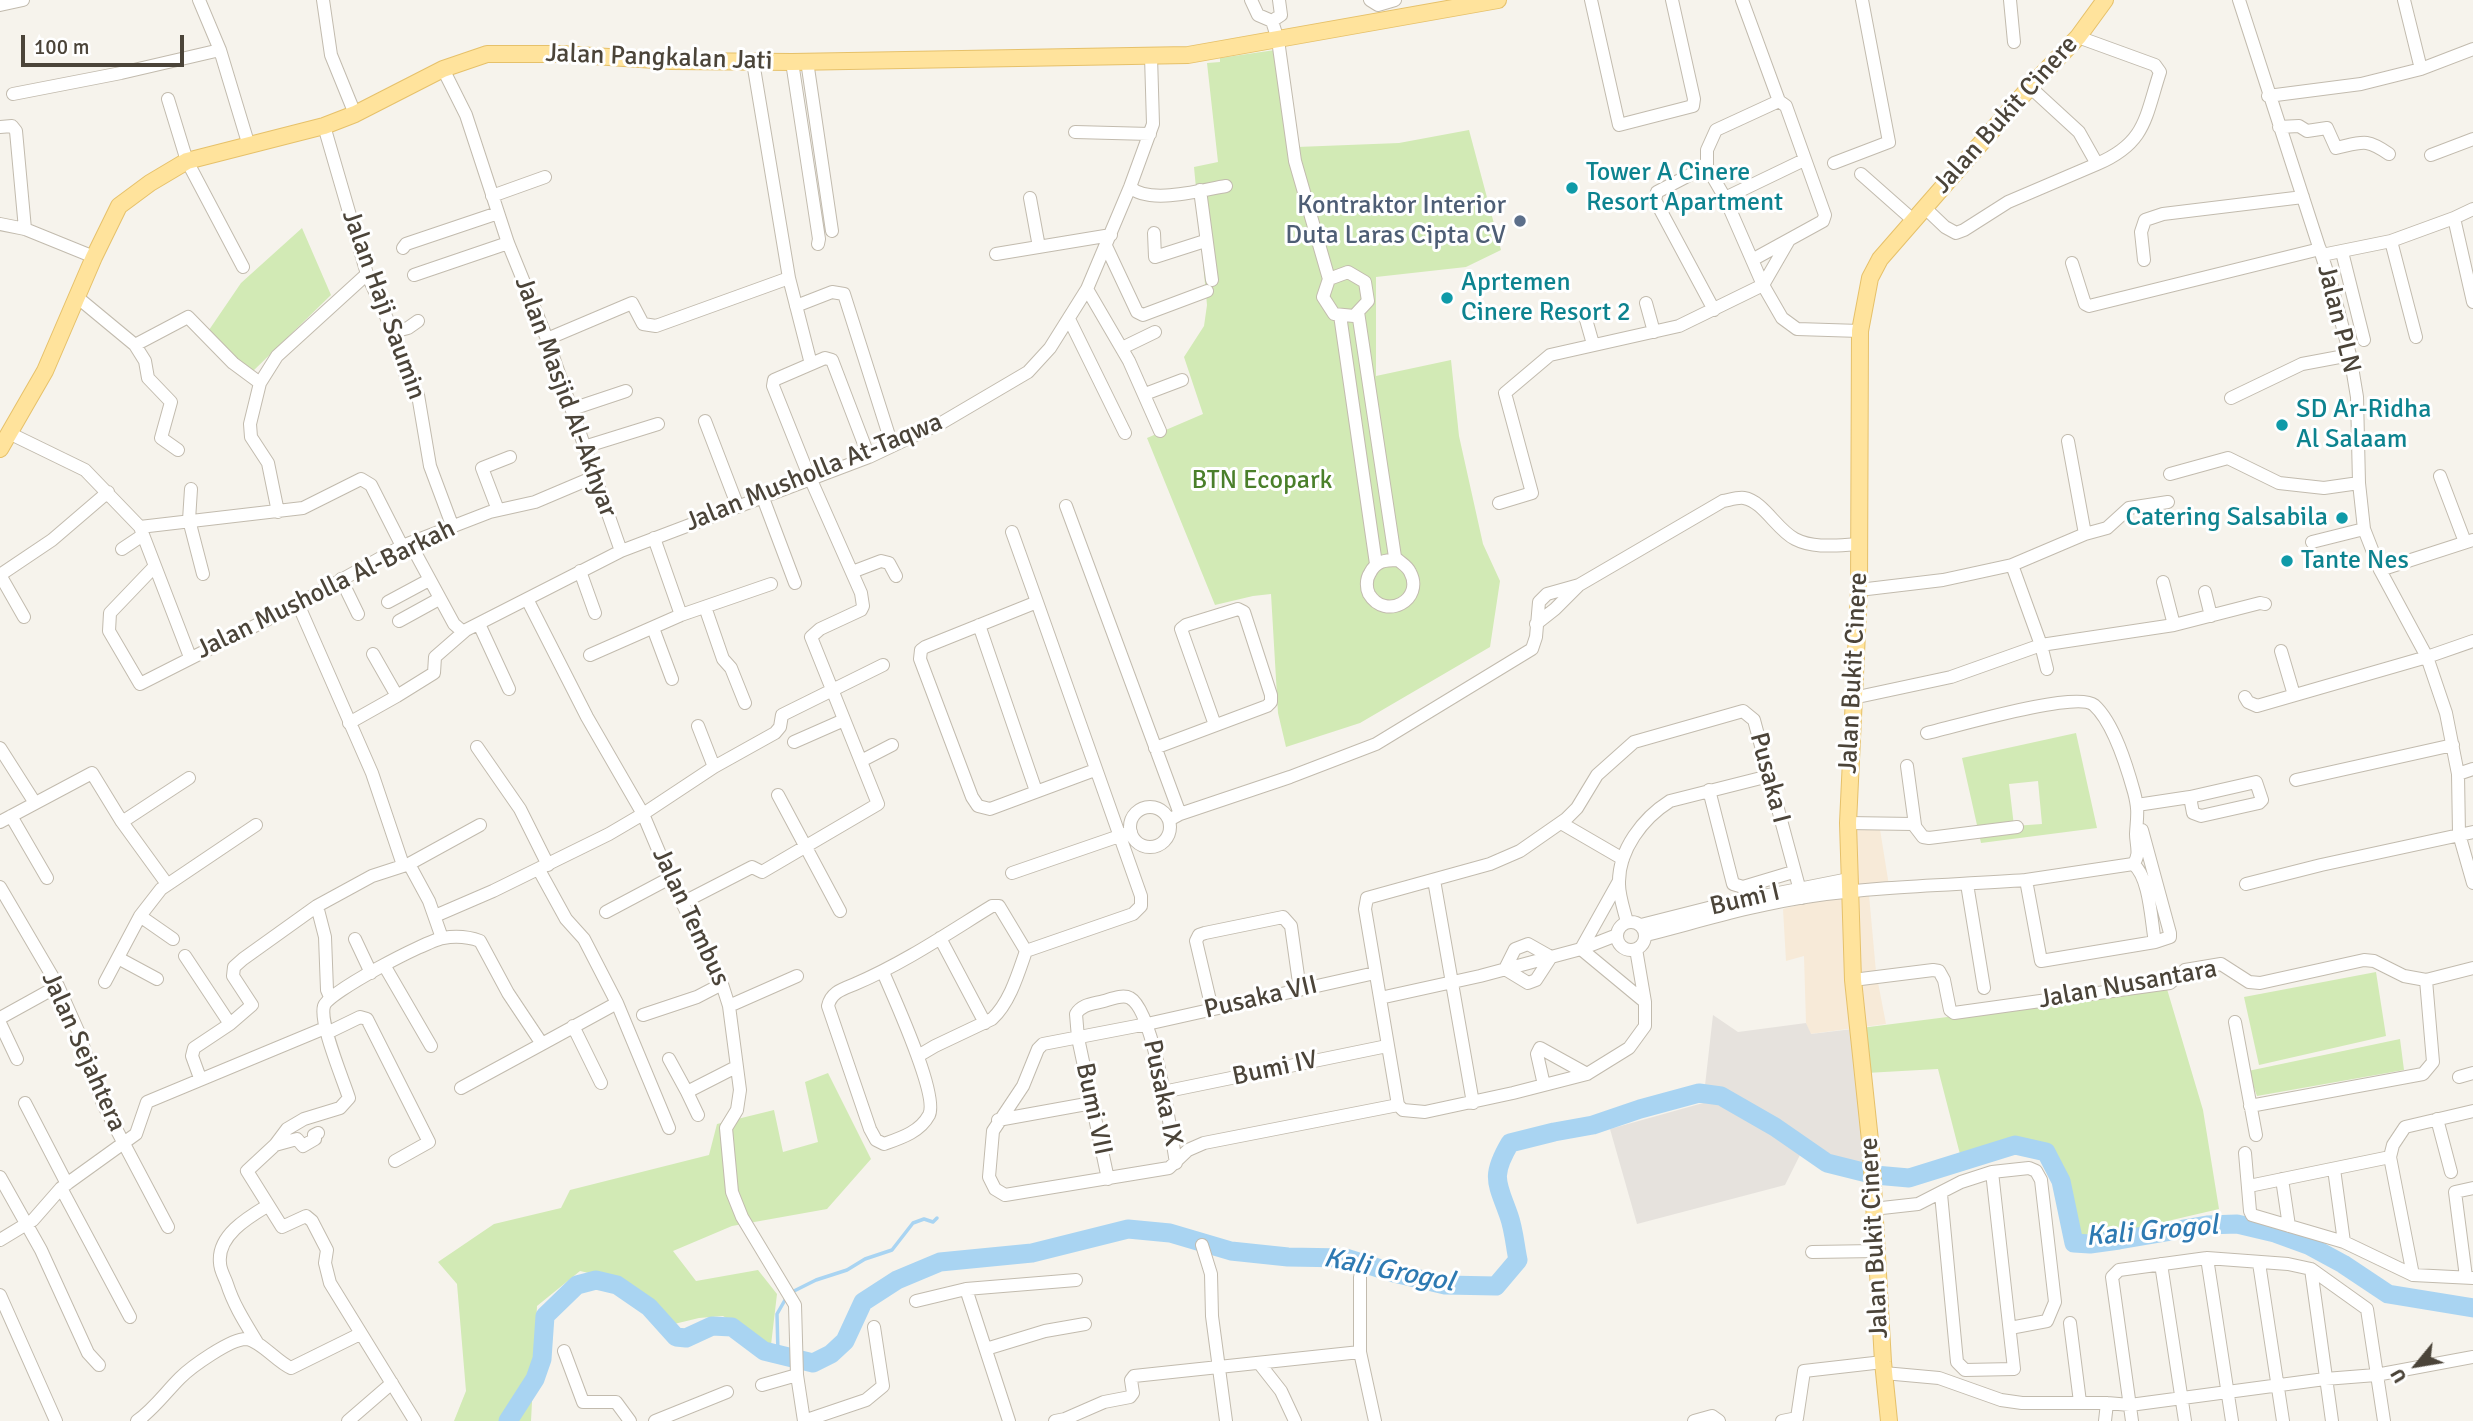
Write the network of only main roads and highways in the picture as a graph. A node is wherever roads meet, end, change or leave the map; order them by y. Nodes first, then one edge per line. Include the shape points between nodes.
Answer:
1 (1499, 0) edge
2 (2101, 3) edge
3 (0, 449) edge
4 (1889, 1421) edge

1 - 3 main road, Jalan Pangkalan Jati via 1188,55 753,62 487,54 443,69 324,126 187,161 119,206 45,371
2 - 4 main road, Jalan Bukit Cinere via 2078,37 1880,259 1870,278 1860,331 1860,544 1849,885

